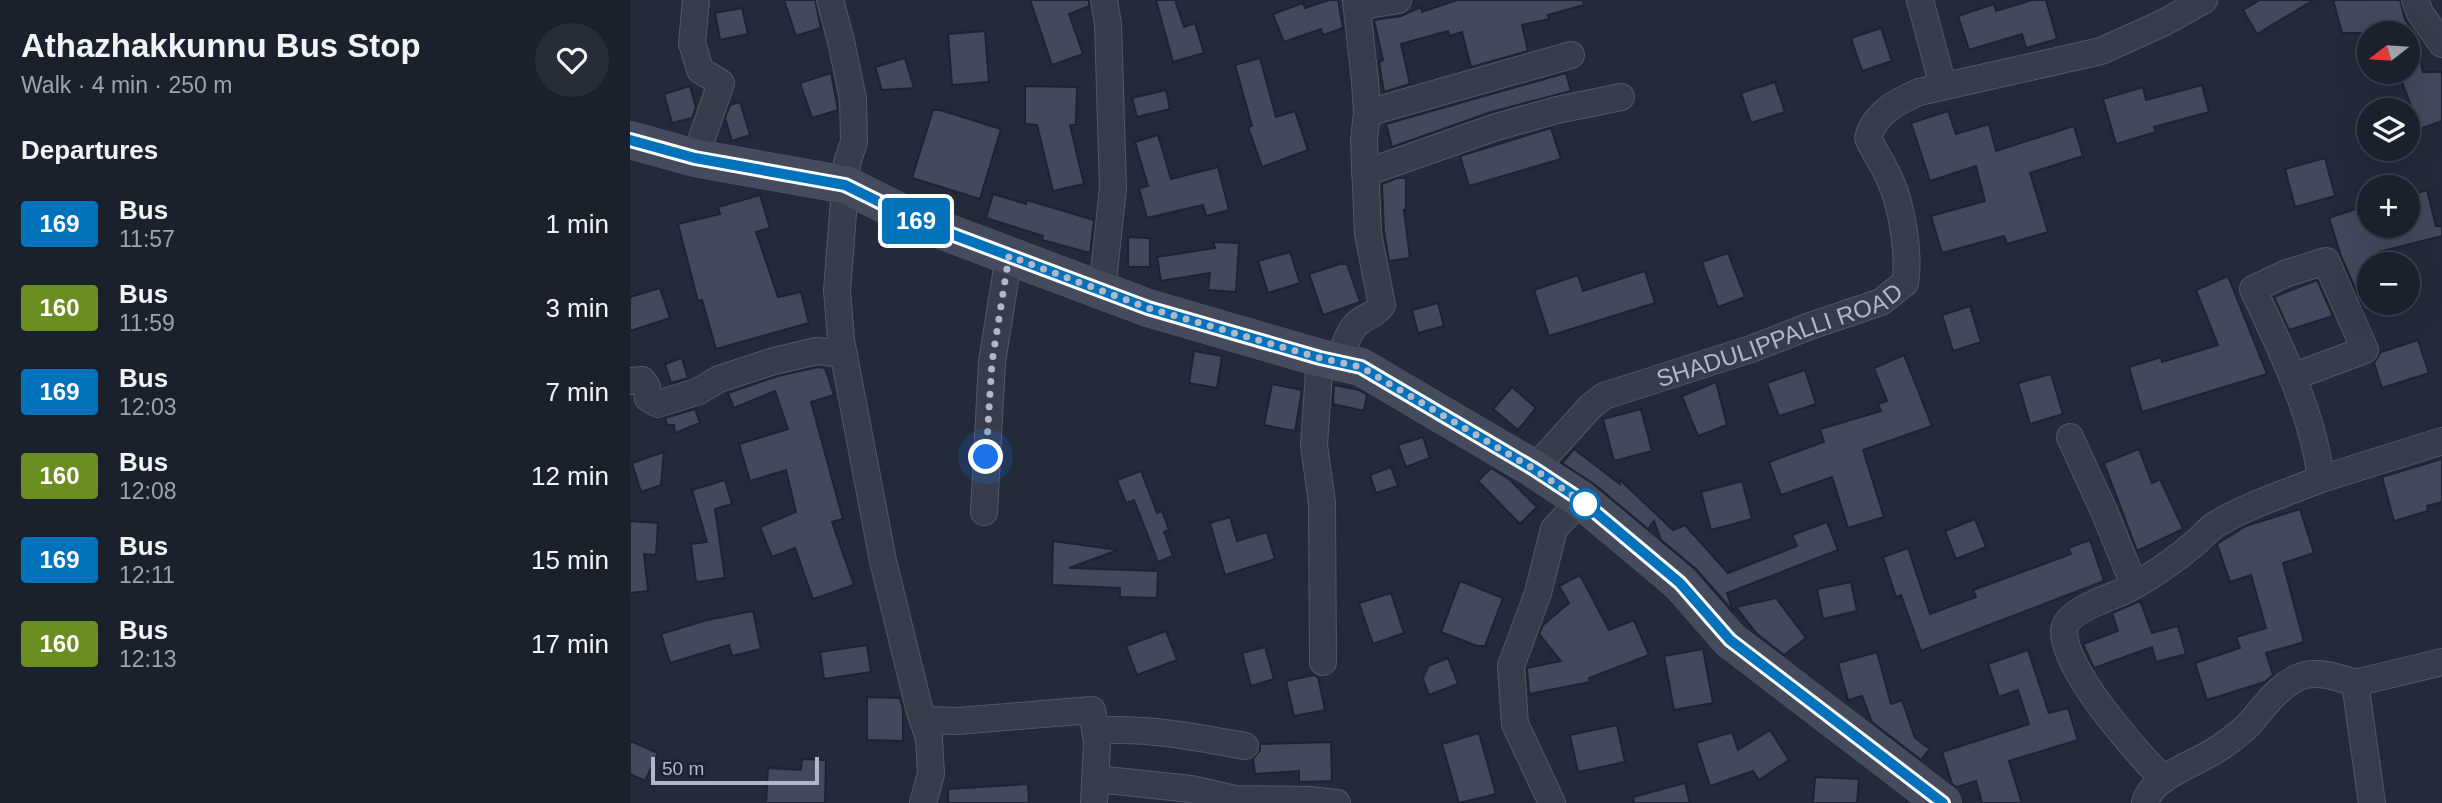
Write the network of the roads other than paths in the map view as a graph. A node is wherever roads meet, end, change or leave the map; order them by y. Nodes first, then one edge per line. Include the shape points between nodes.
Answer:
1 (696, 0) edge
2 (830, 0) edge
3 (1104, 0) edge
4 (1398, 0) edge
5 (1920, 0) edge
6 (2204, 0) edge
7 (2415, 0) edge
8 (1356, 4) edge
9 (2442, 44) edge
10 (1571, 55) dead end
11 (1943, 86) junction
12 (1621, 97) dead end
13 (1367, 113) junction
14 (630, 140) edge
15 (695, 158) junction
16 (1365, 173) junction
17 (845, 185) junction
18 (1009, 256) junction
19 (1102, 291) junction
20 (844, 354) junction
21 (1330, 360) junction
22 (2292, 377) junction
23 (630, 381) edge
24 (2070, 437) dead end
25 (2442, 441) edge
26 (1534, 469) junction
27 (2321, 479) junction
28 (1581, 500) junction
29 (984, 512) dead end
30 (2134, 585) junction
31 (1323, 662) dead end
32 (2442, 662) edge
33 (2355, 683) junction
34 (923, 720) junction
35 (1096, 731) junction
36 (1245, 746) dead end
37 (2163, 779) junction
38 (1096, 791) edge
39 (923, 803) edge
40 (1337, 803) edge
41 (1552, 803) edge
42 (1943, 803) edge
43 (2145, 803) edge
44 (2372, 803) edge

1 - 15 street via 692,43 700,70 721,83
2 - 17 street via 853,99 854,142
3 - 19 street via 1112,188
4 - 8 street
5 - 11 street
6 - 11 street, SHADULIPPALLI ROAD via 2101,51
7 - 9 street
8 - 13 street
10 - 13 street
11 - 26 street, SHADULIPPALLI ROAD via 1892,105 1872,124 1868,138 1894,191 1909,265 1905,283 1881,302 1604,396
12 - 16 street via 1496,127
13 - 16 street
14 - 15 main road
15 - 17 main road
16 - 21 street via 1368,234 1382,305 1377,313 1357,323
17 - 18 main road via 922,223
17 - 20 street via 837,290
18 - 19 main road
18 - 29 street via 992,362
19 - 21 main road
20 - 23 street via 817,351 774,360 658,404 648,398 642,380
20 - 34 street via 883,561
21 - 26 main road via 1361,367
21 - 31 street via 1314,445 1322,503
22 - 22 street via 2365,350 2326,261 2253,289
22 - 27 street
24 - 30 street
25 - 27 street
26 - 28 main road
27 - 30 street via 2217,523
28 - 41 street via 1554,528 1538,593 1511,666 1515,724
28 - 42 main road via 1680,583 1730,640
30 - 37 street via 2079,612 2064,629 2068,648 2096,699
32 - 33 street
33 - 37 street via 2335,676 2298,677 2235,737
33 - 44 street
34 - 35 street via 1092,710
34 - 39 street via 931,774
35 - 36 street via 1126,729
35 - 38 street
37 - 43 street
38 - 40 street via 1191,789 1235,799

